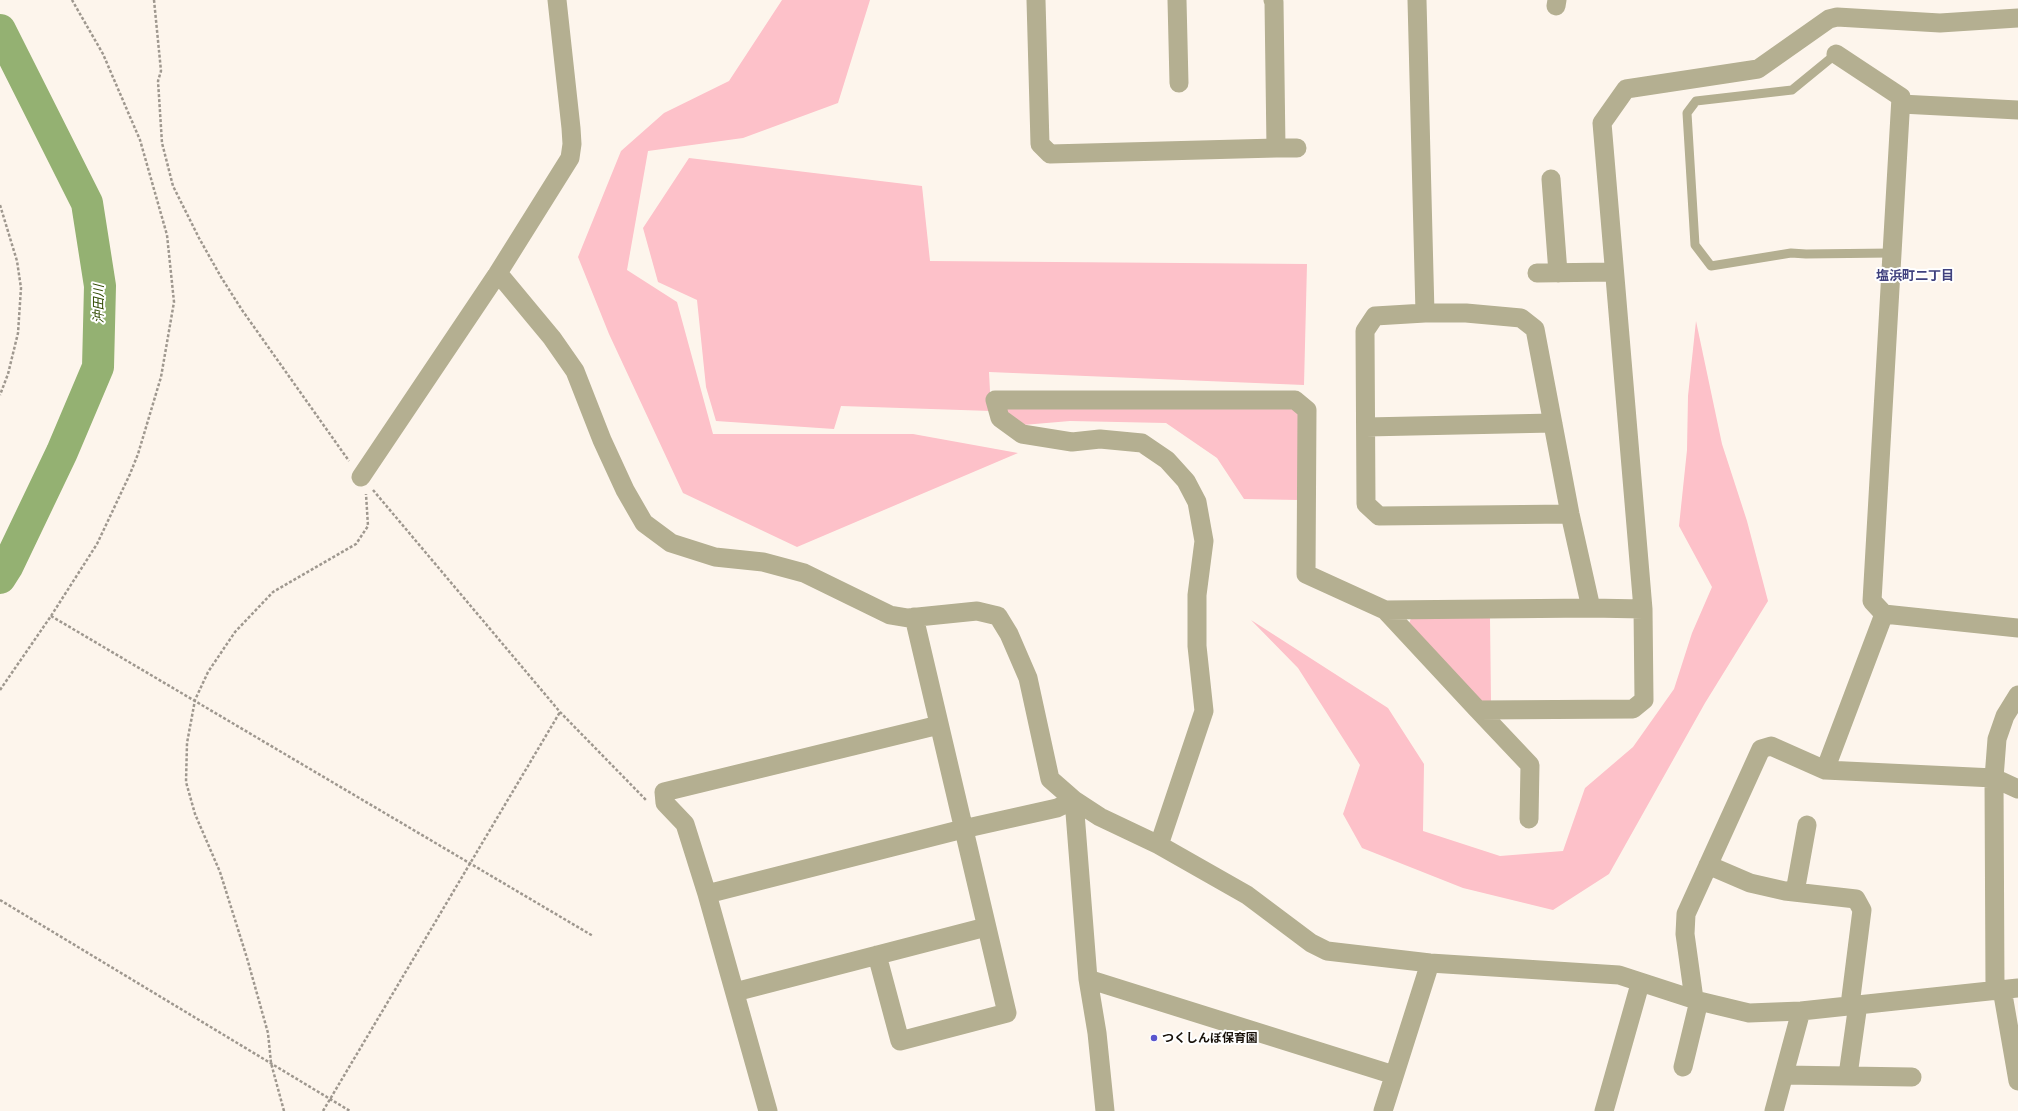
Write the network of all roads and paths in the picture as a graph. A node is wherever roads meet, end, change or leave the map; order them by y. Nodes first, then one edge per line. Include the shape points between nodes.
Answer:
1 (72, 0) edge
2 (154, 0) edge
3 (557, 0) edge
4 (1041, 0) edge
5 (1177, 0) edge
6 (1273, 0) edge
7 (1417, 0) edge
8 (2018, 18) edge
9 (1836, 54) joint
10 (1180, 83) dead end
11 (1901, 104) junction
12 (2018, 110) edge
13 (1276, 148) junction
14 (1297, 148) dead end
15 (1551, 179) dead end
16 (0, 205) edge
17 (1891, 253) junction
18 (1613, 272) junction
19 (498, 273) junction
20 (1538, 273) dead end
21 (1558, 273) junction
22 (1425, 313) junction
23 (0, 395) edge
24 (1553, 423) junction
25 (1366, 427) junction
26 (361, 476) junction
27 (1570, 514) junction
28 (1591, 608) junction
29 (1644, 609) junction
30 (1385, 610) junction
31 (1884, 614) junction
32 (51, 616) junction
33 (914, 617) junction
34 (2018, 628) edge
35 (0, 690) edge
36 (2018, 695) edge
37 (194, 700) junction
38 (1478, 710) junction
39 (560, 712) junction
40 (939, 725) junction
41 (1825, 770) junction
42 (1994, 778) junction
43 (2018, 789) edge
44 (1074, 800) junction
45 (648, 802) dead end
46 (1529, 819) dead end
47 (1807, 825) dead end
48 (963, 829) junction
49 (1159, 845) junction
50 (472, 863) junction
51 (1708, 865) junction
52 (1795, 892) junction
53 (708, 894) junction
54 (0, 900) edge
55 (986, 927) junction
56 (593, 936) dead end
57 (877, 955) junction
58 (1430, 963) junction
59 (1088, 979) junction
60 (1640, 984) junction
61 (2005, 988) edge
62 (735, 992) junction
63 (1697, 1000) junction
64 (1854, 1004) junction
65 (1801, 1011) junction
66 (272, 1063) junction
67 (1683, 1067) dead end
68 (1394, 1075) junction
69 (1785, 1075) junction
70 (1848, 1075) junction
71 (1912, 1077) dead end
72 (2018, 1081) edge
73 (330, 1099) junction
74 (284, 1111) edge
75 (323, 1111) edge
76 (350, 1111) edge
77 (768, 1111) edge
78 (1105, 1111) edge
79 (1383, 1111) edge
80 (1604, 1111) edge
81 (1774, 1111) edge

1 - 32 path via 103,54 140,140 167,235 174,302 161,377 138,454 97,544
2 - 26 path via 161,71 158,81 162,143 173,186 199,238 242,310
3 - 19 street via 571,128 570,158
4 - 13 street via 1040,144 1050,154
5 - 10 street
6 - 13 street
7 - 22 street
8 - 18 street via 1940,23 1837,17 1829,19 1758,69 1626,89 1602,122
9 - 11 street via 1902,97
9 - 17 lane via 1792,90 1696,101 1687,114 1695,245 1711,266 1791,253
11 - 12 street
11 - 17 street
13 - 14 street
15 - 21 street
16 - 23 path via 18,261 21,288 18,333
17 - 31 street via 1872,601
18 - 21 street
18 - 29 street
19 - 26 street
19 - 33 street via 552,338 575,371 602,440 625,490 644,523 671,543 715,557 763,562 804,573 890,615
20 - 21 street
22 - 24 street via 1466,313 1521,318 1535,329
22 - 25 street via 1375,316 1365,331
24 - 25 street
24 - 27 street
25 - 27 street via 1366,504 1379,516
26 - 37 path via 368,501 368,526 356,544 273,592 235,632 208,672
26 - 39 path
27 - 28 street
28 - 29 street
28 - 30 street
29 - 38 street via 1644,700 1633,709
30 - 38 street
30 - 49 street via 1306,574 1307,410 1295,400 995,400 1000,418 1022,434 1072,442 1100,439 1142,443 1167,460 1186,481 1197,502 1204,541 1197,603 1197,646 1204,711
31 - 34 street
31 - 41 street
32 - 35 path
32 - 37 path
33 - 40 street
33 - 44 street via 977,611 998,616 1009,634 1028,678 1050,779
36 - 42 street via 2005,716 1997,739
37 - 50 path
37 - 66 path via 187,743 186,782 195,814 220,872 247,958 268,1033
38 - 46 street via 1530,765
39 - 45 path
39 - 50 path
40 - 48 street
40 - 53 street via 664,792 665,803 685,824
41 - 42 street
41 - 51 street via 1771,746 1761,749
42 - 43 street
42 - 61 street
44 - 48 street via 1057,808
44 - 49 street via 1100,817
44 - 59 street
47 - 52 street
48 - 53 street
48 - 55 street
49 - 58 street via 1247,895 1311,943 1327,951
50 - 56 path
50 - 73 path
51 - 52 street via 1750,883
51 - 63 street via 1686,914 1685,934
52 - 64 street via 1856,899 1862,910
53 - 62 street
54 - 66 path
55 - 57 street
55 - 57 street via 1007,1013 900,1041
57 - 62 street
58 - 60 street via 1618,975
58 - 68 street
59 - 68 street
59 - 78 street via 1097,1033
60 - 63 street
60 - 80 street
61 - 64 street
61 - 72 street
62 - 77 street
63 - 65 street via 1749,1013
63 - 67 street
64 - 65 street
64 - 70 street
65 - 69 street
66 - 73 path
66 - 74 path
68 - 79 street
69 - 70 street
69 - 81 street
70 - 71 street
73 - 75 path
73 - 76 path

